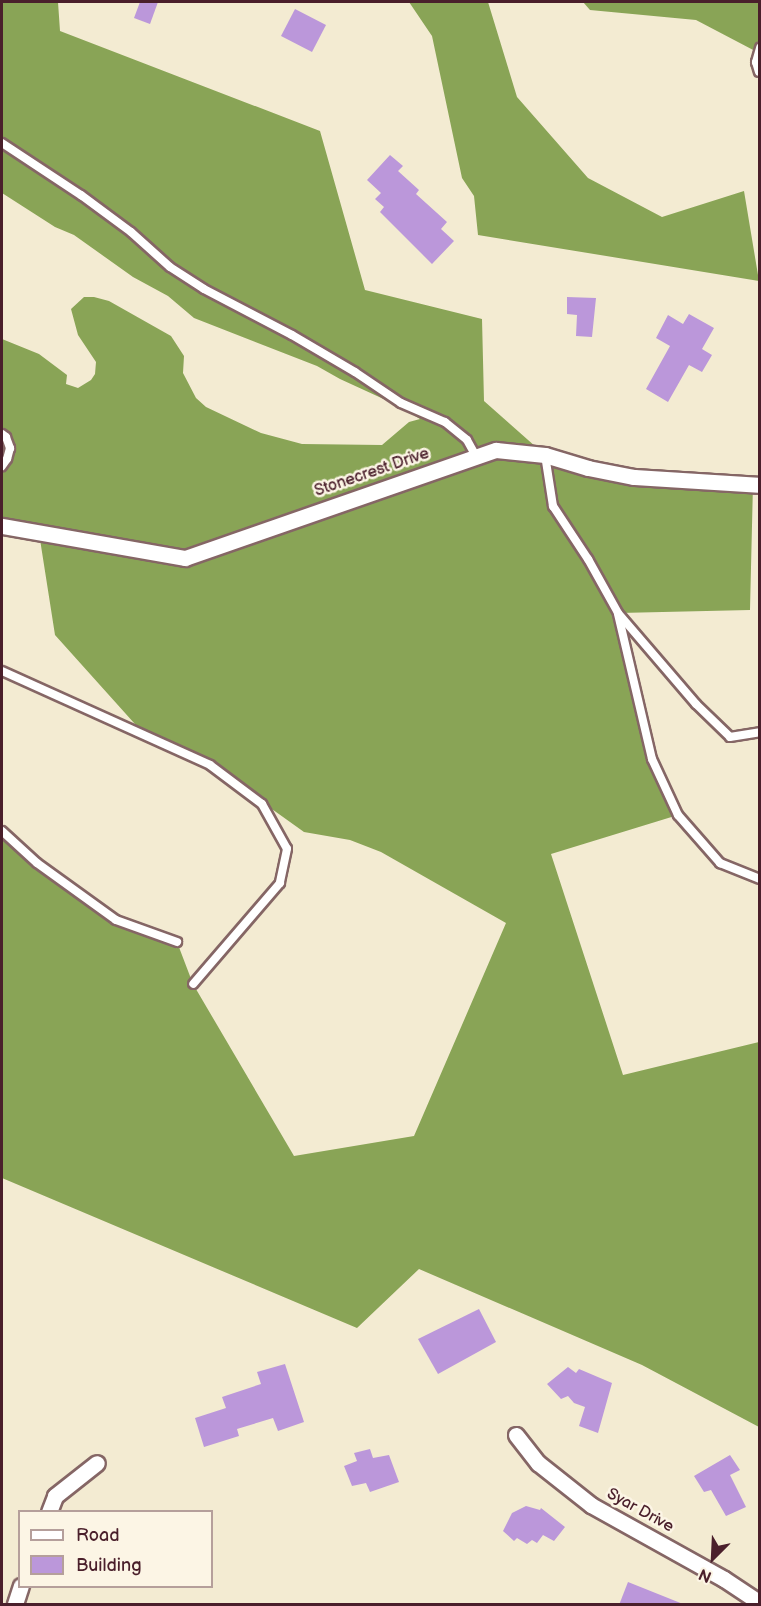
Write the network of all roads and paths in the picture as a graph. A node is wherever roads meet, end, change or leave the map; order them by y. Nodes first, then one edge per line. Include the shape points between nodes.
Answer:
1 (759, 48) edge
2 (759, 72) edge
3 (2, 143) edge
4 (2, 434) edge
5 (545, 455) junction
6 (476, 456) junction
7 (2, 466) edge
8 (759, 484) edge
9 (2, 526) edge
10 (618, 613) junction
11 (2, 670) edge
12 (759, 732) edge
13 (2, 831) edge
14 (759, 879) edge
15 (177, 942) dead end
16 (193, 984) dead end
17 (516, 1435) dead end
18 (97, 1463) dead end
19 (50, 1510) edge
20 (21, 1588) edge
21 (759, 1603) edge
22 (15, 1605) edge

1 - 2 lane
3 - 6 lane via 81,195 170,267 204,289 292,335 401,403 445,422 467,440
4 - 7 lane via 10,448
5 - 6 street, Stonecrest Drive via 496,450
5 - 8 street, Stonecrest Drive via 634,477
5 - 10 lane via 553,506
6 - 9 street, Stonecrest Drive via 185,558
10 - 12 lane via 696,704 730,737
10 - 14 lane via 652,759 678,815 720,863
11 - 16 lane via 210,765 262,804 287,849 280,883
13 - 15 lane via 37,863 116,920
17 - 21 street, Syar Drive via 538,1463 591,1504
18 - 19 street via 55,1496
20 - 22 street

